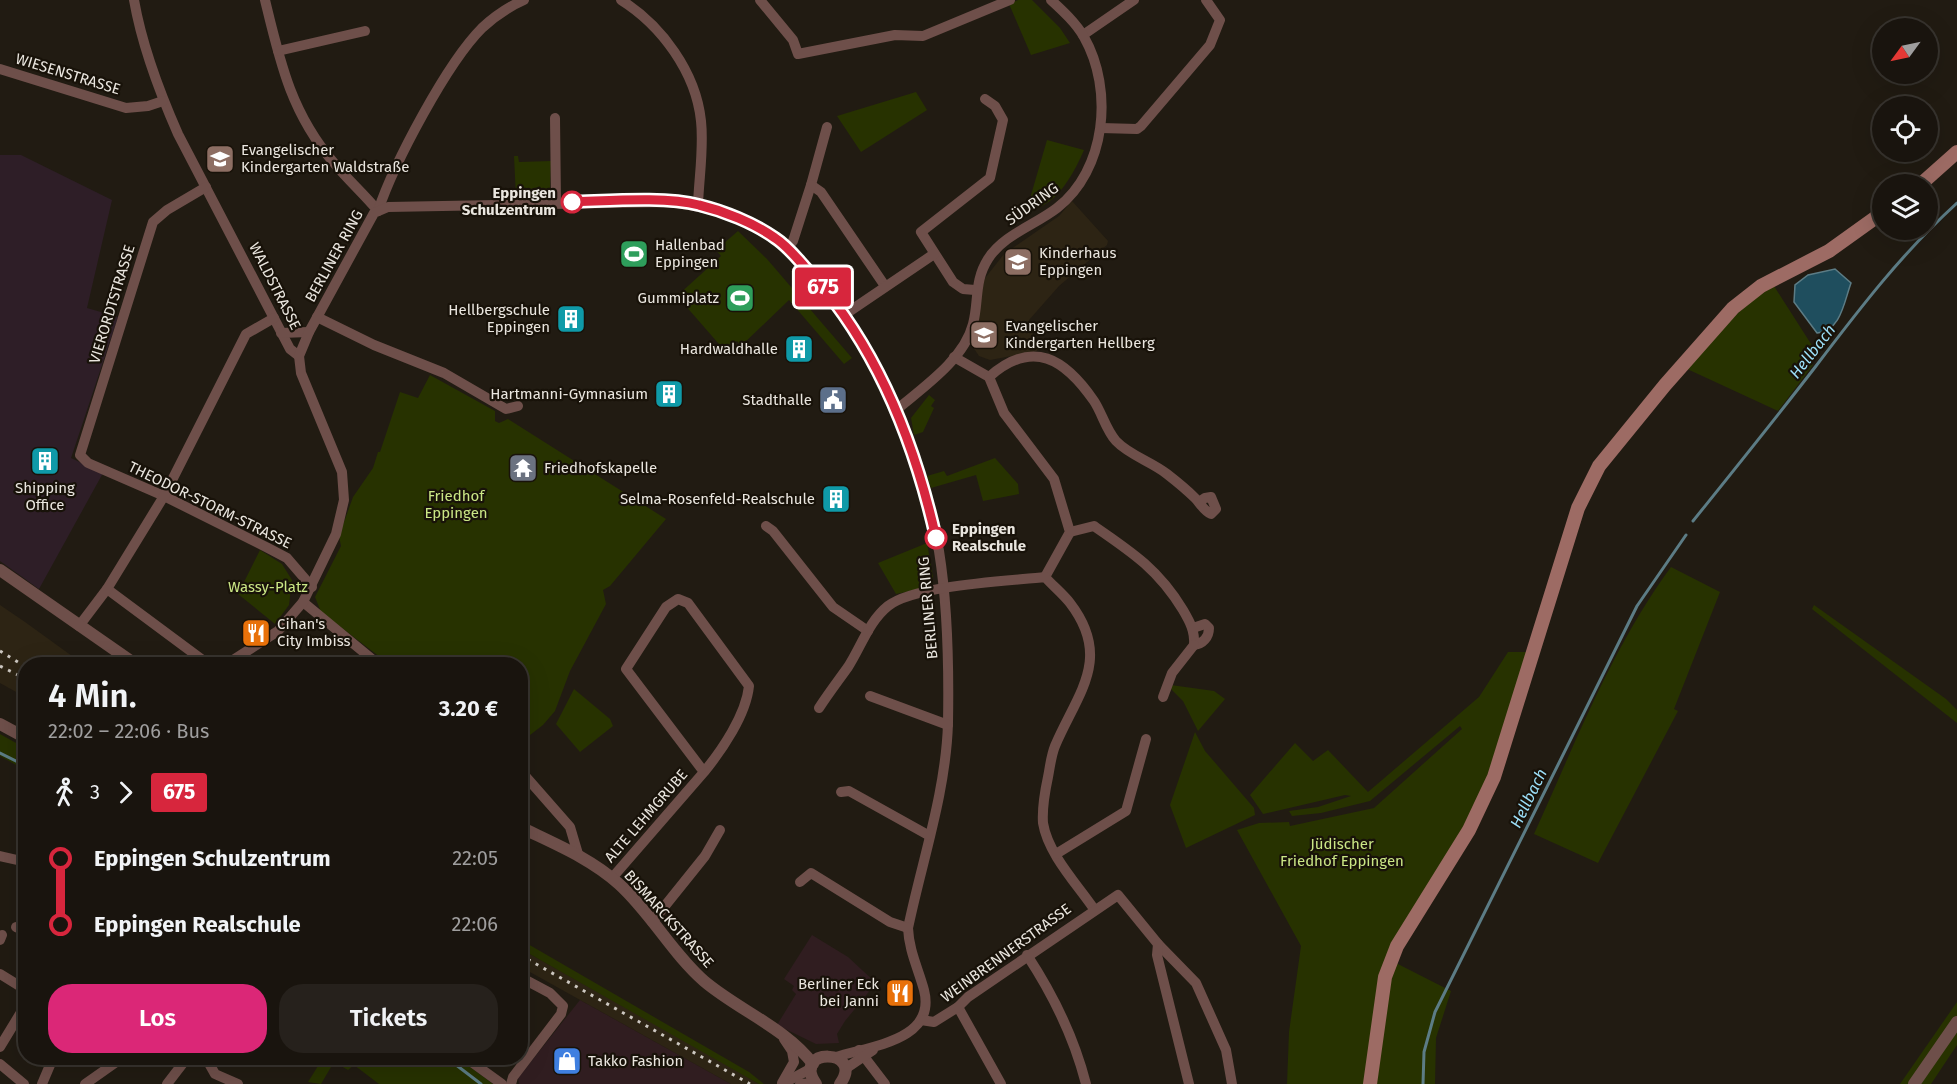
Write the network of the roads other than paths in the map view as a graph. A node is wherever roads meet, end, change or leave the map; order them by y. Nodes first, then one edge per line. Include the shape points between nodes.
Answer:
1 (134, 0) edge
2 (265, 0) edge
3 (524, 0) edge
4 (621, 0) edge
5 (760, 0) edge
6 (1010, 0) edge
7 (1051, 0) edge
8 (1134, 0) edge
9 (1206, 0) edge
10 (365, 31) dead end
11 (1083, 35) junction
12 (278, 51) junction
13 (0, 69) edge
14 (985, 99) dead end
15 (163, 101) junction
16 (555, 118) dead end
17 (827, 127) dead end
18 (1101, 128) junction
19 (1957, 152) edge
20 (1932, 174) edge
21 (812, 185) junction
22 (206, 187) junction
23 (556, 202) junction
24 (698, 205) junction
25 (378, 211) junction
26 (1872, 220) edge
27 (787, 248) junction
28 (934, 254) junction
29 (885, 286) junction
30 (975, 291) junction
31 (844, 315) junction
32 (317, 317) junction
33 (274, 318) junction
34 (309, 332) junction
35 (281, 333) junction
36 (299, 356) junction
37 (954, 357) junction
38 (989, 376) junction
39 (518, 406) dead end
40 (895, 411) junction
41 (80, 455) joint
42 (164, 496) junction
43 (1199, 502) dead end
44 (766, 526) dead end
45 (1070, 532) junction
46 (0, 570) edge
47 (1045, 577) junction
48 (312, 587) junction
49 (943, 589) junction
50 (107, 590) junction
51 (303, 602) junction
52 (79, 627) junction
53 (868, 631) junction
54 (124, 657) edge
55 (198, 657) edge
56 (238, 657) edge
57 (370, 657) edge
58 (870, 696) dead end
59 (1162, 697) dead end
60 (819, 708) dead end
61 (0, 724) edge
62 (948, 725) junction
63 (18, 734) edge
64 (1146, 739) dead end
65 (704, 772) junction
66 (528, 779) edge
67 (841, 792) dead end
68 (720, 830) dead end
69 (528, 831) edge
70 (928, 836) junction
71 (578, 854) junction
72 (1056, 854) junction
73 (0, 856) edge
74 (18, 860) edge
75 (612, 878) junction
76 (800, 882) dead end
77 (1094, 909) junction
78 (652, 922) junction
79 (908, 928) junction
80 (1158, 944) junction
81 (1027, 955) junction
82 (0, 974) edge
83 (528, 981) edge
84 (18, 985) edge
85 (958, 1007) junction
86 (18, 1017) edge
87 (760, 1020) junction
88 (921, 1020) junction
89 (1957, 1022) edge
90 (782, 1037) junction
91 (0, 1047) edge
92 (861, 1053) junction
93 (831, 1056) junction
94 (528, 1057) edge
95 (50, 1065) edge
96 (112, 1065) edge
97 (182, 1065) edge
98 (210, 1065) edge
99 (476, 1065) edge
100 (522, 1065) edge
101 (1, 1066) edge
102 (813, 1066) junction
103 (215, 1074) junction
104 (844, 1079) edge
105 (816, 1083) edge
106 (24, 1084) edge
107 (42, 1084) edge
108 (85, 1084) edge
109 (167, 1084) edge
110 (209, 1084) edge
111 (238, 1084) edge
112 (502, 1084) edge
113 (511, 1084) edge
114 (782, 1084) edge
115 (800, 1084) edge
116 (885, 1084) edge
117 (1001, 1084) edge
118 (1086, 1084) edge
119 (1189, 1084) edge
120 (1232, 1084) edge
121 (1370, 1084) edge
122 (1914, 1084) edge

1 - 15 street, WALDSTRASSE
2 - 12 street
3 - 25 street via 498,14 468,45 426,113 385,189
4 - 24 street via 652,25 673,49 695,96 701,121
5 - 6 street via 793,40 798,54 895,35 923,36
7 - 11 street, SÜDRING
8 - 11 street
9 - 18 street via 1220,20 1210,45 1141,126
10 - 12 street
11 - 18 street, SÜDRING via 1100,82
12 - 25 street via 287,85 302,117 334,163
13 - 15 street, WIESENSTRASSE via 126,108
14 - 28 street via 1004,120 990,178 922,229 922,237
15 - 22 street, WALDSTRASSE
16 - 23 street
17 - 21 street
18 - 30 street, SÜDRING via 1094,152 1073,193 998,248 982,270
19 - 20 main road
21 - 27 street
21 - 29 street via 821,192
22 - 33 street, WALDSTRASSE
22 - 41 street, VIERORDTSTRASSE via 153,222
23 - 24 street, BERLINER RING
23 - 25 street, BERLINER RING via 388,207
24 - 27 street, BERLINER RING via 774,237
25 - 32 street, BERLINER RING via 367,224
26 - 121 main road via 1829,250 1761,286 1733,308 1665,385 1589,482 1494,777 1469,830 1397,946 1385,977
27 - 31 street, BERLINER RING
28 - 29 street
28 - 30 street via 954,282
29 - 31 street
30 - 37 street, SÜDRING via 970,335
31 - 40 street, BERLINER RING via 879,374
32 - 34 street, BERLINER RING
32 - 39 street via 444,373 506,409
33 - 35 street, WALDSTRASSE
33 - 42 street via 246,333
34 - 35 street
34 - 36 street, BERLINER RING
35 - 36 street, WALDSTRASSE
36 - 48 street, WALDSTRASSE via 301,373 345,486 336,534
37 - 38 street
37 - 40 street, SÜDRING
38 - 43 street via 1009,362 1038,356 1059,362 1094,401 1116,441 1165,472
38 - 45 street via 1004,413 1054,478
40 - 49 street, BERLINER RING via 930,511
41 - 42 street, THEODOR-STORM-STRASSE via 88,463
42 - 48 street, THEODOR-STORM-STRASSE via 287,558
42 - 50 street
44 - 53 street via 833,607
45 - 47 street
45 - 59 street via 1094,526 1142,559 1156,572 1193,628 1194,645 1172,673
46 - 52 street
47 - 49 street
47 - 72 street via 1070,603 1084,625 1090,646 1085,688 1054,749 1045,789 1043,822
48 - 51 street
49 - 53 street via 894,602
49 - 62 street, BERLINER RING
50 - 52 street
50 - 55 street
51 - 56 street via 278,631
51 - 57 street
52 - 54 street
53 - 60 street
58 - 62 street
61 - 63 street
62 - 70 street, BERLINER RING via 941,783
64 - 72 street via 1126,811
65 - 65 street, ALTE LEHMGRUBE via 717,756 748,697 749,686 688,603 678,599 666,607 626,669
65 - 75 street, ALTE LEHMGRUBE
66 - 71 street via 570,827
67 - 70 street via 849,791
68 - 78 street via 705,856
69 - 71 street, BISMARCKSTRASSE
70 - 79 street, BERLINER RING
71 - 75 street, BISMARCKSTRASSE
72 - 77 street
73 - 74 street
75 - 78 street, BISMARCKSTRASSE
76 - 79 street via 811,873 890,922
77 - 80 street, WEINBRENNERSTRASSE via 1118,895
77 - 81 street, WEINBRENNERSTRASSE
78 - 87 street, BISMARCKSTRASSE via 699,976
79 - 88 street, BERLINER RING via 909,949 926,1001
80 - 119 street via 1157,955
80 - 120 street via 1196,983 1226,1050
81 - 85 street, WEINBRENNERSTRASSE
81 - 118 street via 1054,999 1078,1052
82 - 84 street
83 - 94 street via 563,1006
85 - 88 street, WEINBRENNERSTRASSE via 934,1022
85 - 117 street
86 - 91 street
87 - 90 street, BISMARCKSTRASSE
87 - 93 street, BISMARCKSTRASSE
88 - 92 street, WEINBRENNERSTRASSE via 902,1037
89 - 122 street
90 - 102 street, BISMARCKSTRASSE
90 - 114 street via 794,1062
92 - 93 street, WEINBRENNERSTRASSE
92 - 104 street, WEINBRENNERSTRASSE
92 - 116 street
93 - 102 street
93 - 104 street
95 - 107 street
96 - 108 street
97 - 109 street
98 - 103 street
99 - 112 street
100 - 113 street
101 - 106 street
102 - 105 street
102 - 114 street
103 - 110 street
103 - 111 street
105 - 115 street

